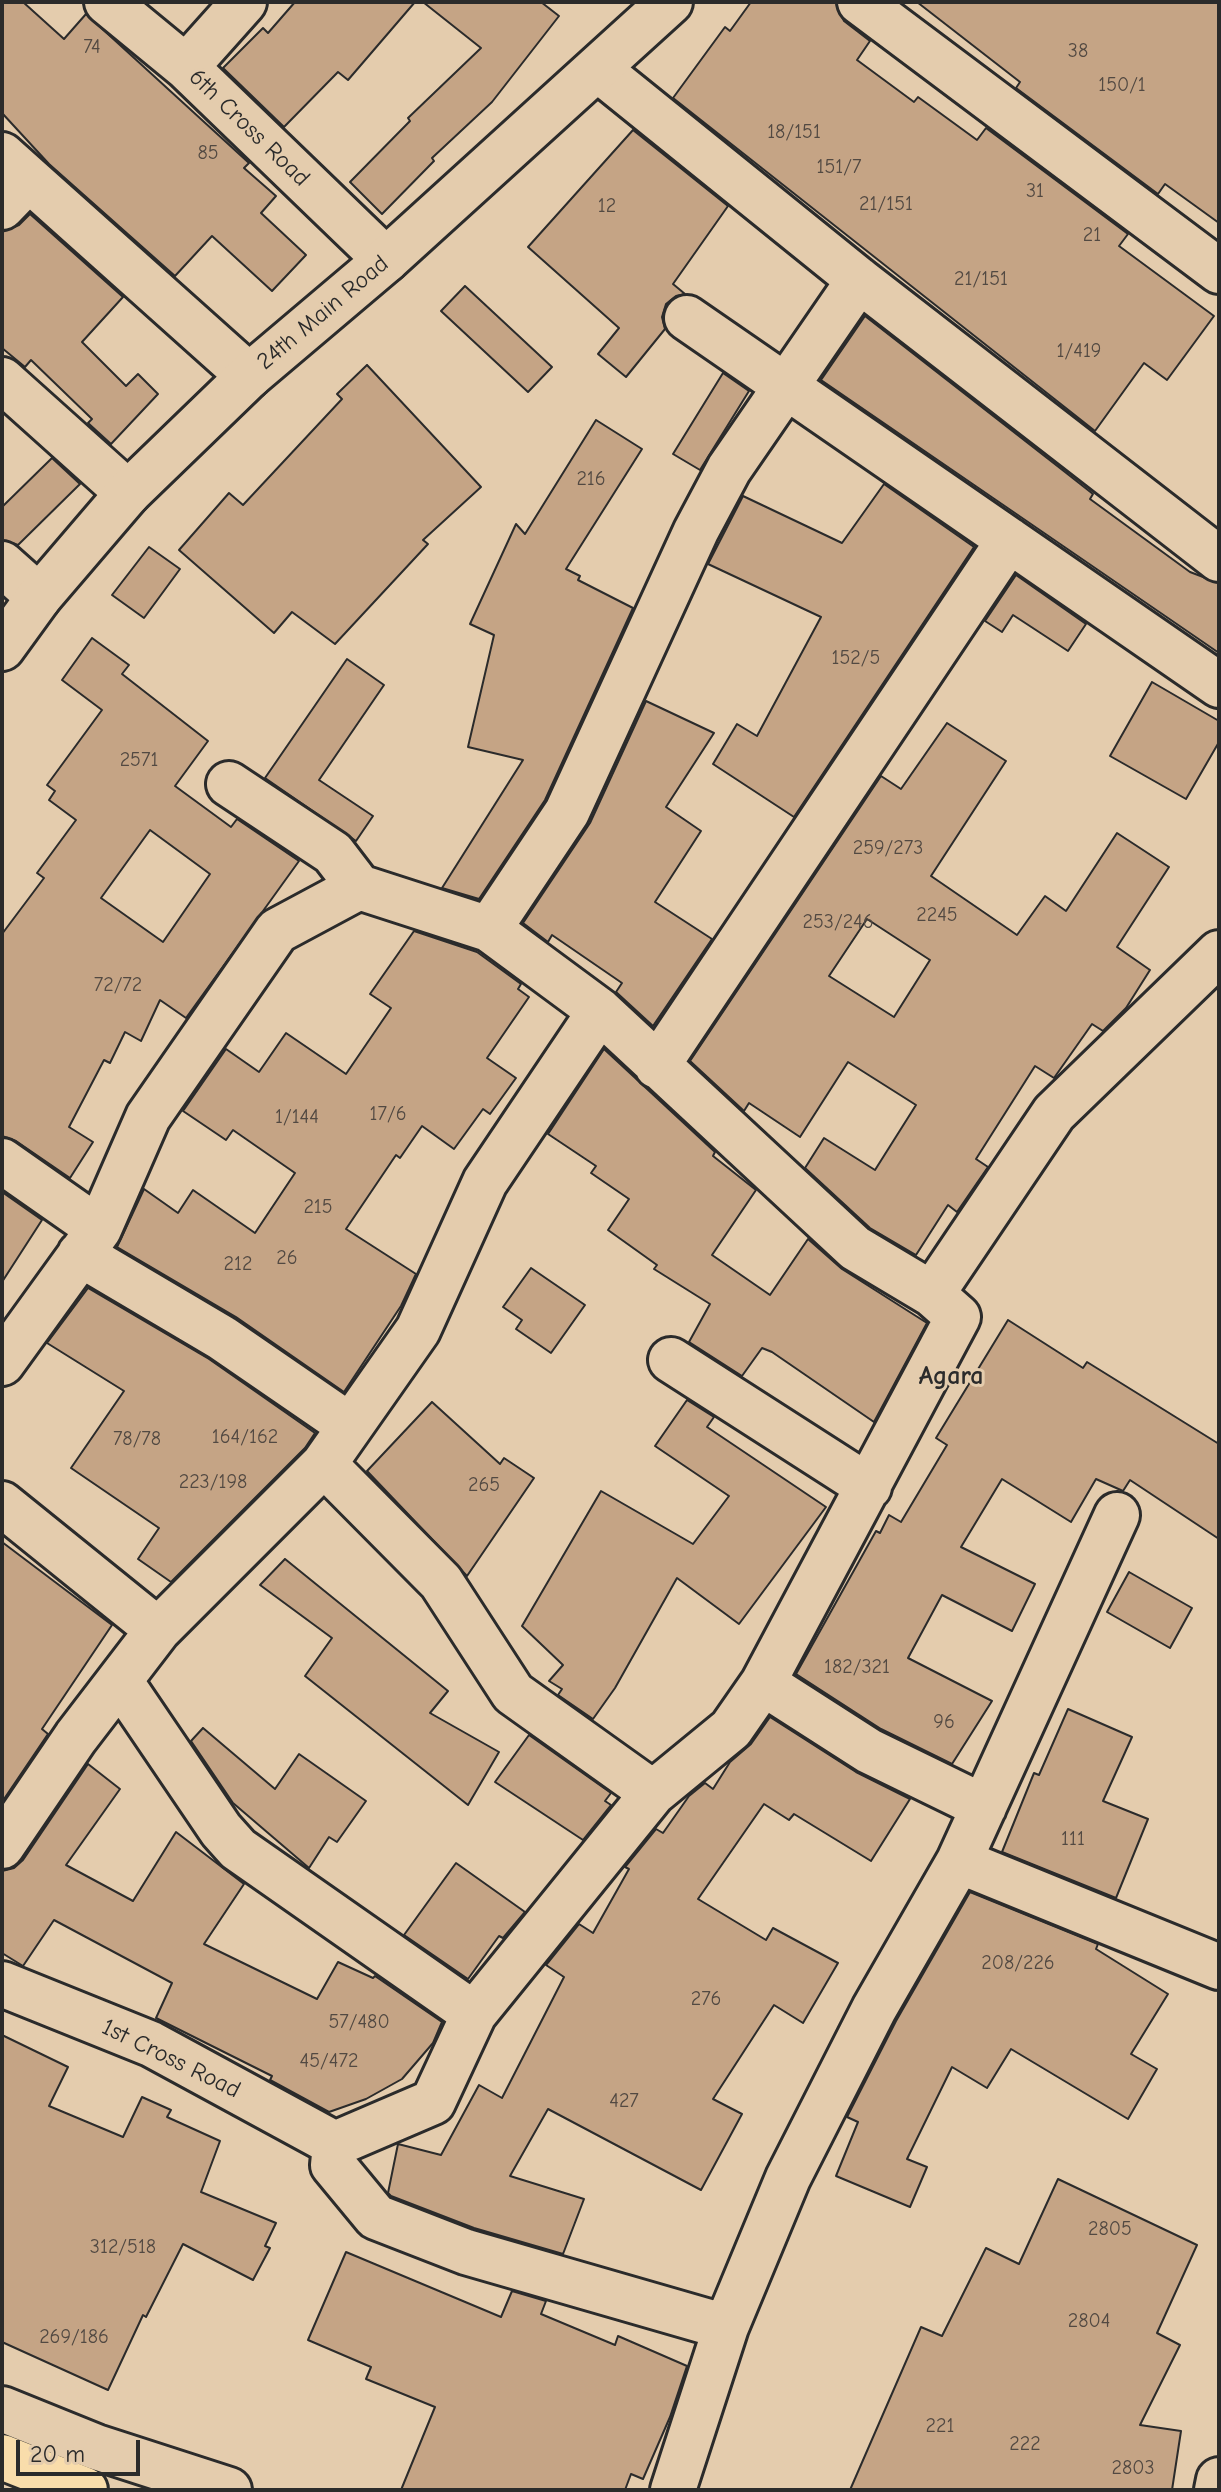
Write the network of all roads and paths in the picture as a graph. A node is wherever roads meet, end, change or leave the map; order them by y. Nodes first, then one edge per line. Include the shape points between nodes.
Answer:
1 (107, 2) edge
2 (244, 2) edge
3 (860, 2) edge
4 (664, 4) edge
5 (186, 67) junction
6 (599, 70) junction
7 (11, 181) edge
8 (386, 260) junction
9 (1219, 271) edge
10 (859, 280) junction
11 (687, 318) dead end
12 (249, 376) junction
13 (2, 380) edge
14 (787, 387) junction
15 (128, 493) junction
16 (1009, 540) junction
17 (1219, 559) edge
18 (2, 564) edge
19 (39, 597) junction
20 (2, 648) edge
21 (1219, 685) edge
22 (229, 784) dead end
23 (359, 887) junction
24 (489, 929) junction
25 (1219, 953) edge
26 (600, 1011) junction
27 (657, 1066) junction
28 (2, 1161) edge
29 (89, 1242) junction
30 (932, 1294) junction
31 (671, 1360) dead end
32 (2, 1363) edge
33 (350, 1426) junction
34 (324, 1464) junction
35 (869, 1487) junction
36 (2, 1504) edge
37 (1117, 1515) dead end
38 (158, 1630) junction
39 (120, 1681) junction
40 (763, 1683) junction
41 (653, 1793) junction
42 (984, 1807) junction
43 (2, 1846) edge
44 (959, 1861) junction
45 (1219, 1967) edge
46 (2, 1984) edge
47 (474, 2014) junction
48 (335, 2144) junction
49 (726, 2327) junction
50 (2, 2409) edge
51 (2, 2457) edge
52 (1219, 2480) edge
53 (85, 2490) edge
54 (229, 2490) edge
55 (673, 2490) edge
56 (1217, 2490) edge

1 - 5 street, 6th Cross Road
2 - 5 street
3 - 9 street
4 - 6 street, 24th Main Road
5 - 8 street, 6th Cross Road
6 - 8 street, 24th Main Road
6 - 10 street
7 - 12 street
8 - 12 street, 24th Main Road
10 - 14 street
10 - 17 street
11 - 14 street
12 - 15 street, 24th Main Road
13 - 15 street
14 - 16 street
14 - 24 street via 729,469 696,531 567,812
15 - 19 street, 24th Main Road
16 - 21 street
16 - 27 street
18 - 19 street
19 - 20 street, 24th Main Road
22 - 23 street via 333,853
23 - 24 street
23 - 29 street via 277,931 148,1117
24 - 26 street
25 - 30 street via 1054,1113
26 - 27 street
26 - 33 street via 485,1182 418,1330
27 - 30 street via 855,1248
28 - 29 street
29 - 32 street
29 - 33 street
30 - 35 street via 958,1317
31 - 35 street
33 - 34 street
34 - 38 street
34 - 41 street via 441,1582 513,1693
35 - 40 street
36 - 38 street
37 - 42 street
38 - 39 street
39 - 43 street
39 - 47 street via 238,1849
40 - 41 street via 731,1729
40 - 42 street via 869,1751
41 - 47 street
42 - 44 street
44 - 45 street
44 - 49 street via 874,2009 788,2178
46 - 48 street, 1st Cross Road via 151,2044
47 - 48 street via 433,2102
48 - 49 street via 333,2165 376,2217 466,2252
49 - 55 street
50 - 54 street via 96,2447
51 - 53 highway
52 - 56 street

